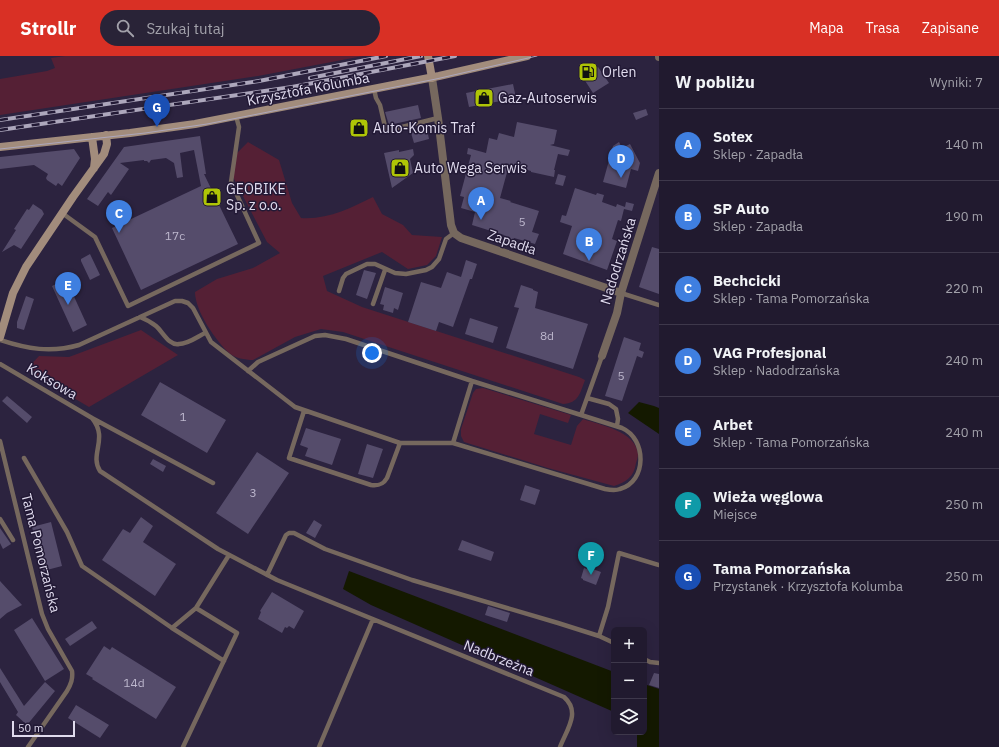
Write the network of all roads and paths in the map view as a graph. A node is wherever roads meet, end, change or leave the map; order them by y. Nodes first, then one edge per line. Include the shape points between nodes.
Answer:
1 (428, 56) edge
2 (527, 56) edge
3 (432, 78) junction
4 (374, 89) junction
5 (236, 116) junction
6 (438, 118) junction
7 (106, 136) junction
8 (92, 137) junction
9 (0, 147) edge
10 (94, 168) junction
11 (659, 173) edge
12 (62, 212) junction
13 (454, 233) junction
14 (385, 270) junction
15 (339, 291) dead end
16 (621, 293) junction
17 (373, 304) dead end
18 (659, 306) edge
19 (140, 316) junction
20 (205, 333) junction
21 (0, 337) edge
22 (0, 340) edge
23 (602, 356) joint
24 (0, 364) edge
25 (248, 371) junction
26 (472, 380) junction
27 (587, 398) junction
28 (304, 411) junction
29 (581, 415) junction
30 (92, 418) junction
31 (617, 426) junction
32 (0, 441) edge
33 (400, 443) junction
34 (452, 443) junction
35 (24, 458) dead end
36 (213, 483) dead end
37 (0, 519) edge
38 (13, 540) dead end
39 (229, 555) junction
40 (659, 565) edge
41 (267, 575) junction
42 (196, 608) junction
43 (373, 618) junction
44 (172, 628) junction
45 (599, 636) junction
46 (611, 642) edge
47 (647, 660) edge
48 (224, 661) junction
49 (659, 663) edge
50 (28, 747) edge
51 (183, 747) edge
52 (319, 747) edge
53 (560, 747) edge

1 - 3 street
2 - 3 street, Krzysztofa Kolumba
3 - 4 street, Krzysztofa Kolumba
3 - 6 street
4 - 5 street, Krzysztofa Kolumba
4 - 6 lane via 386,131
5 - 7 street, Krzysztofa Kolumba
5 - 12 lane via 238,127 231,182 259,243 128,306 95,237
6 - 13 street
7 - 8 street, Krzysztofa Kolumba
7 - 10 street via 106,152
8 - 9 street, Krzysztofa Kolumba
8 - 10 street
10 - 12 street
11 - 16 street, Nadodrzańska
12 - 21 street via 16,285
13 - 14 lane via 446,239 439,259 432,267 406,274 395,274
13 - 16 street, Zapadła via 461,238
14 - 15 lane via 375,264 368,264 346,274
14 - 17 lane
16 - 18 lane
16 - 23 street, Nadodrzańska
19 - 20 lane via 156,326 175,345
19 - 20 lane via 174,301 182,301 193,308
19 - 22 lane via 68,348 37,349
20 - 25 lane via 215,346
23 - 27 lane
24 - 30 lane, Koksowa
25 - 26 lane via 258,362 315,336 325,335
25 - 28 lane via 287,402
26 - 29 lane
26 - 34 lane
27 - 29 lane
27 - 31 lane via 609,404 616,409
28 - 33 lane
28 - 33 lane via 289,458 376,486 384,483 387,478
29 - 31 lane
30 - 36 lane, Koksowa
30 - 39 lane, Nadbrzeżna via 100,430 97,461 100,471
31 - 34 lane via 632,434 641,454 636,476 620,490 605,489
32 - 50 lane, Tama Pomorzańska via 42,614 73,677 72,684
33 - 34 lane
35 - 44 lane via 67,532 82,566
37 - 38 lane
39 - 41 lane, Nadbrzeżna
39 - 42 lane
40 - 45 lane via 619,553
41 - 43 lane, Nadbrzeżna
41 - 45 lane via 286,535 294,533 325,549 412,580
42 - 44 lane
42 - 48 lane via 237,633
43 - 52 lane
43 - 53 lane, Nadbrzeżna via 564,697 571,705 572,714
44 - 48 lane
45 - 46 lane
47 - 49 lane
48 - 51 lane

